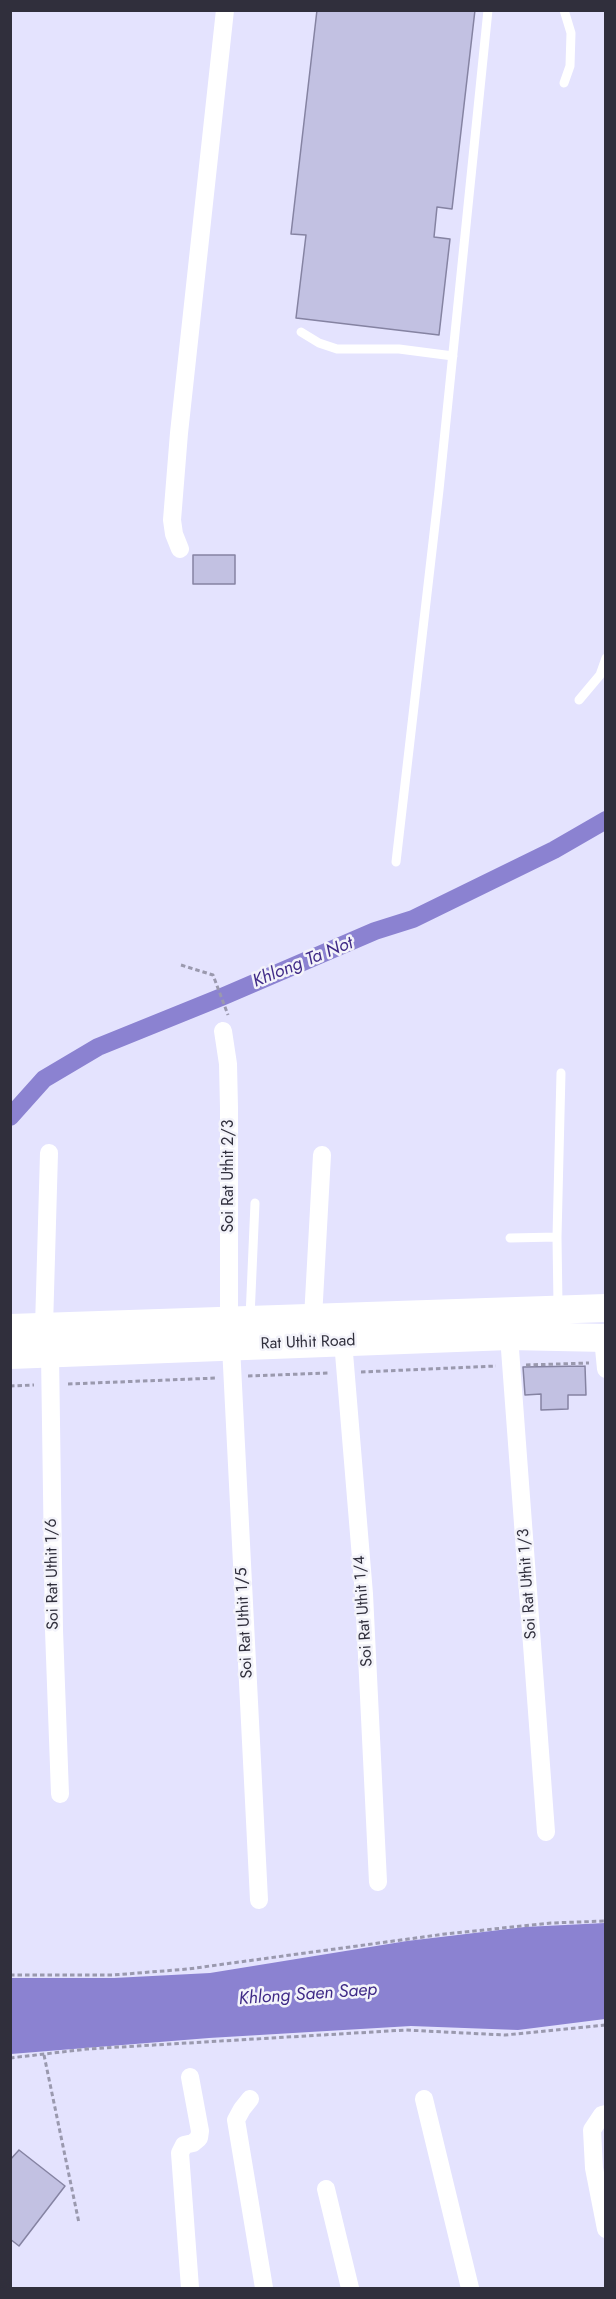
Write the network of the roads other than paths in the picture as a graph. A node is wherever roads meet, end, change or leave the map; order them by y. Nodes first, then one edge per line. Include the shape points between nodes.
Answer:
1 (225, 10) edge
2 (488, 10) edge
3 (564, 10) edge
4 (564, 83) dead end
5 (301, 332) dead end
6 (453, 356) junction
7 (180, 549) dead end
8 (606, 658) edge
9 (579, 700) dead end
10 (396, 862) dead end
11 (226, 1024) road end
12 (561, 1073) dead end
13 (49, 1153) dead end
14 (322, 1155) dead end
15 (255, 1203) dead end
16 (557, 1237) junction
17 (510, 1238) dead end
18 (606, 1308) edge
19 (558, 1311) junction
20 (313, 1318) junction
21 (10, 1328) edge
22 (237, 1329) junction
23 (509, 1336) junction
24 (47, 1340) junction
25 (343, 1341) junction
26 (604, 1346) edge
27 (10, 1355) edge
28 (606, 1369) edge
29 (60, 1794) dead end
30 (546, 1832) dead end
31 (378, 1882) dead end
32 (259, 1900) dead end
33 (190, 2077) dead end
34 (424, 2099) dead end
35 (250, 2100) dead end
36 (606, 2114) edge
37 (326, 2189) dead end
38 (606, 2229) edge
39 (190, 2289) edge
40 (264, 2289) edge
41 (350, 2289) edge
42 (470, 2289) edge

1 - 7 street via 178,433 172,520
2 - 6 lane
3 - 4 lane via 571,33 570,66
5 - 6 lane via 337,349 399,349
6 - 10 lane
8 - 9 lane via 600,675
11 - 22 street, Soi Rat Uthit 2/3
12 - 16 lane
13 - 24 street, Soi Rat Uthit 1/6
14 - 20 street
15 - 22 lane
16 - 17 lane
16 - 19 lane
18 - 19 main road, Rat Uthit Road
19 - 20 main road, Rat Uthit Road
20 - 22 main road, Rat Uthit Road
21 - 24 main road, Rat Uthit Road
22 - 24 main road, Rat Uthit Road
22 - 25 main road, Rat Uthit Road
22 - 32 street, Soi Rat Uthit 1/5 via 232,1377
23 - 25 main road, Rat Uthit Road
23 - 26 main road, Rat Uthit Road
23 - 30 street, Soi Rat Uthit 1/3
24 - 27 main road, Rat Uthit Road
24 - 29 street, Soi Rat Uthit 1/6
25 - 31 street, Soi Rat Uthit 1/4 via 364,1594
26 - 28 street
33 - 39 street via 200,2131 199,2138 184,2145 180,2153
34 - 42 street
35 - 40 street via 236,2120
36 - 38 street via 592,2130 594,2168
37 - 41 street

